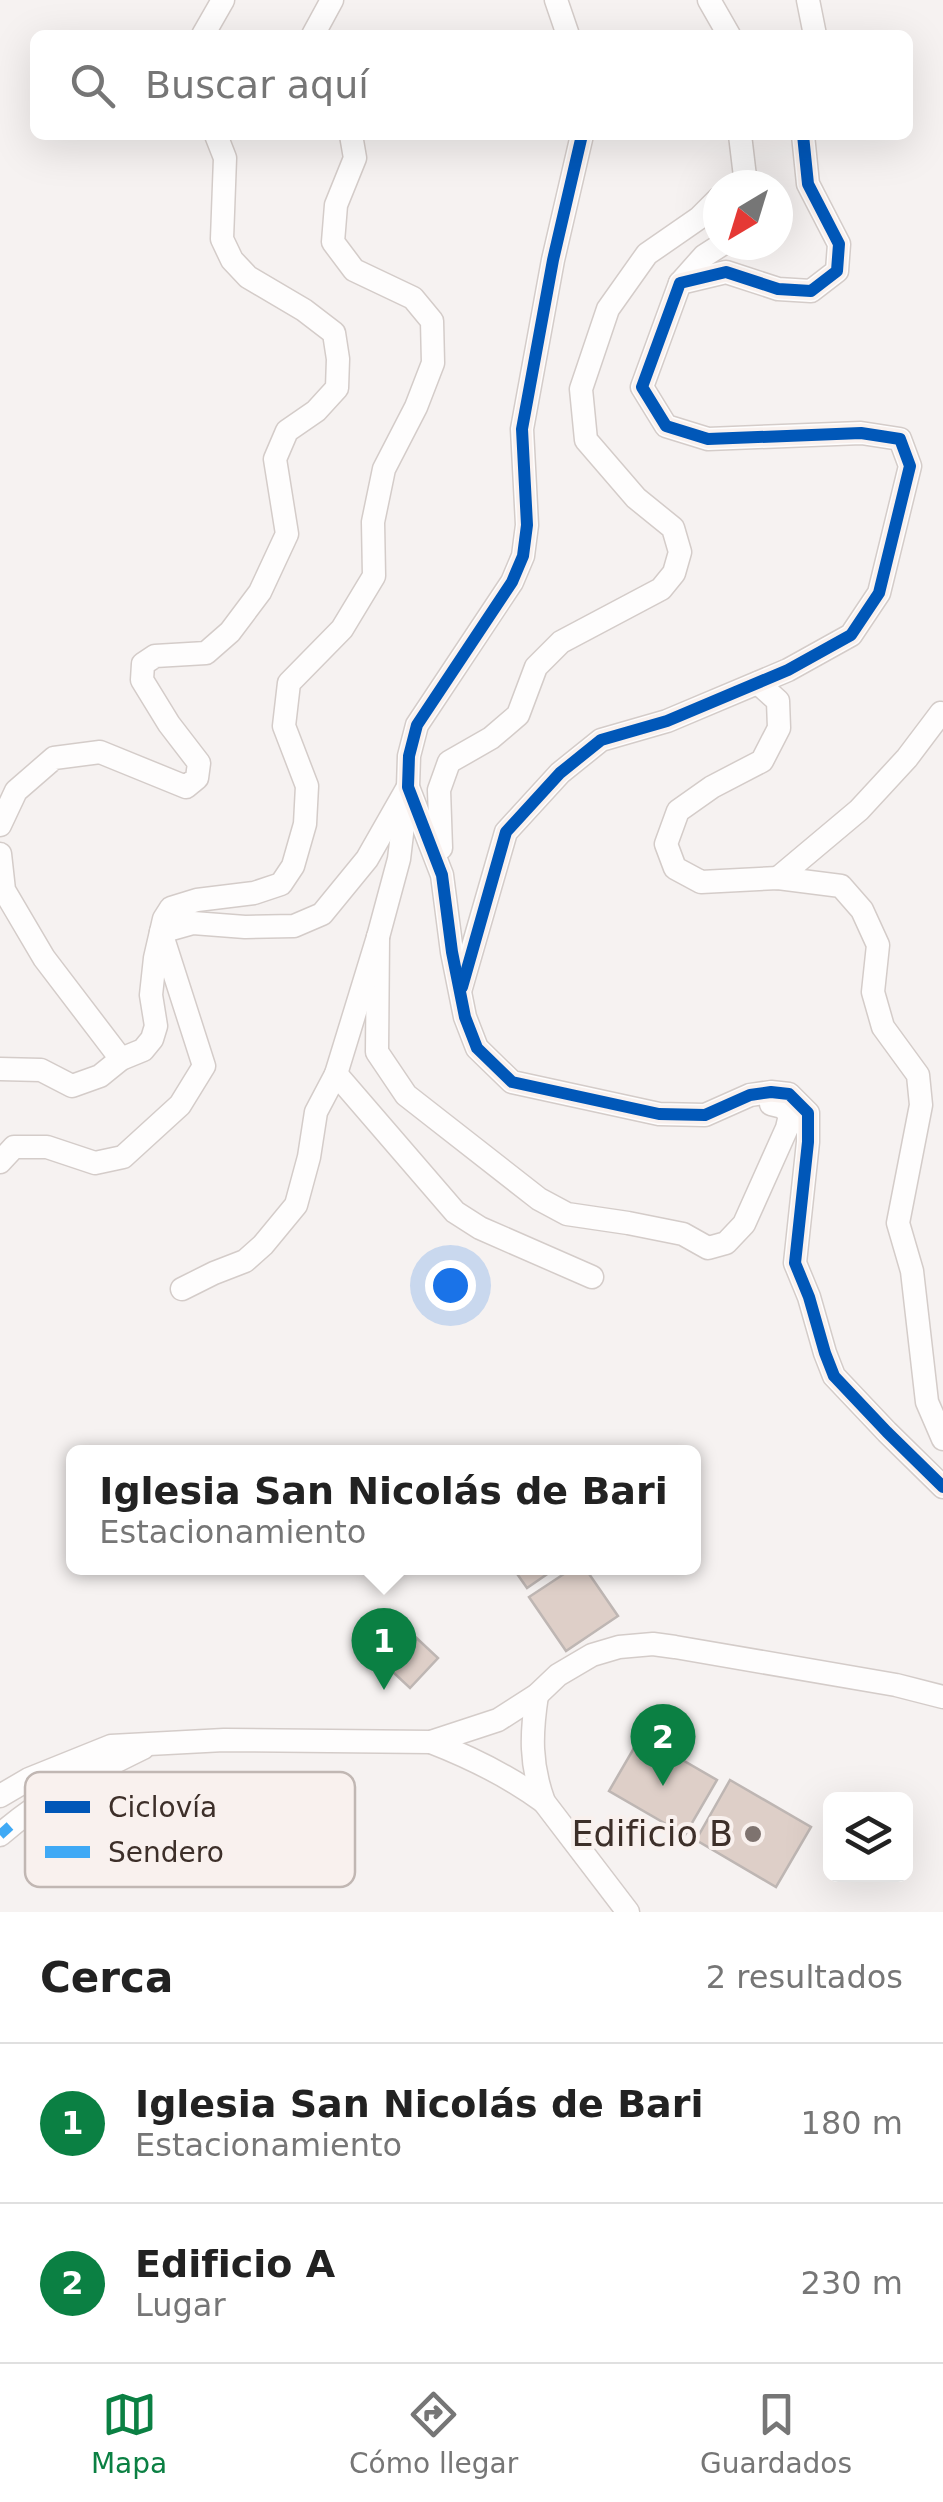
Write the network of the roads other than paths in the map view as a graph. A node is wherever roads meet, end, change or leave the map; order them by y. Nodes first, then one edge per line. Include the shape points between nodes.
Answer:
1 (223, 0) edge
2 (332, 0) edge
3 (556, 0) edge
4 (709, 0) edge
5 (808, 0) edge
6 (206, 30) edge
7 (315, 30) edge
8 (566, 30) edge
9 (726, 30) edge
10 (814, 30) edge
11 (218, 140) edge
12 (352, 140) edge
13 (581, 140) edge
14 (804, 140) edge
15 (703, 214) edge
16 (703, 257) edge
17 (680, 283) junction
18 (758, 683) junction
19 (941, 713) edge
20 (408, 787) junction
21 (0, 825) edge
22 (0, 854) edge
23 (442, 875) junction
24 (778, 878) junction
25 (161, 932) junction
26 (378, 936) junction
27 (460, 993) junction
28 (121, 1059) junction
29 (0, 1069) edge
30 (336, 1074) junction
31 (771, 1104) dead end
32 (0, 1162) edge
33 (592, 1278) dead end
34 (182, 1289) dead end
35 (943, 1440) edge
36 (943, 1487) edge
37 (537, 1695) junction
38 (943, 1697) edge
39 (432, 1742) junction
40 (150, 1745) junction
41 (46, 1772) edge
42 (97, 1772) edge
43 (25, 1781) edge
44 (0, 1796) edge
45 (544, 1802) junction
46 (25, 1814) edge
47 (0, 1835) edge
48 (628, 1912) edge

1 - 6 street
2 - 7 street
3 - 8 street
4 - 9 street
5 - 10 street
11 - 21 street via 225,158 222,240 248,277 334,334 336,388 287,431 275,460 287,534 260,592 206,654 155,656 143,664 142,680 199,762 198,778 186,787 100,752 54,758 16,791
12 - 25 street via 355,158 336,204 333,242 354,270 413,298 432,321 433,363 384,469 373,522 374,576 342,628 288,683 284,726 306,786 305,824 293,866 281,884 254,894 172,908
13 - 20 street via 522,428 523,556 416,724
14 - 17 street via 808,184 839,244 837,272 811,291 778,289 726,272
15 - 23 street via 647,254 608,310 581,389 586,440 636,498 673,528 680,552 674,573 661,589 561,642 536,667 518,715 448,762 438,790
16 - 17 street
17 - 18 street via 642,388 666,426 708,439 861,433 900,439 910,466 879,594 851,634
18 - 24 street via 778,701 779,728 762,761 678,811 666,844 675,868 701,882
18 - 27 street via 600,740 560,774 506,832
19 - 24 street via 859,810
20 - 23 street
20 - 25 street via 367,860 322,914 294,926 193,923
20 - 26 street via 399,858
22 - 28 street via 4,890 44,958
23 - 27 street
24 - 35 street via 841,886 862,910 878,944 874,992 883,1027 918,1075 921,1105 898,1222 912,1271 927,1402
25 - 28 street via 152,1039
25 - 32 street via 204,1066 180,1105 123,1157 96,1163 47,1147 14,1148
26 - 30 street
26 - 31 street via 377,1052 394,1079 539,1199 567,1214 684,1234 708,1248 726,1243 744,1224 787,1128 790,1114
27 - 36 street via 478,1048 512,1082 658,1114 706,1115 750,1096 789,1094 808,1114 795,1263 834,1376
28 - 29 street via 72,1086 40,1070
30 - 33 street via 454,1212
30 - 34 street via 316,1112 296,1205 245,1261
37 - 38 street via 592,1655 653,1644
37 - 39 street via 498,1720
37 - 45 street via 532,1736
39 - 40 street
39 - 45 street
40 - 41 street via 112,1746
40 - 42 street
43 - 44 street
45 - 48 street
46 - 47 street

